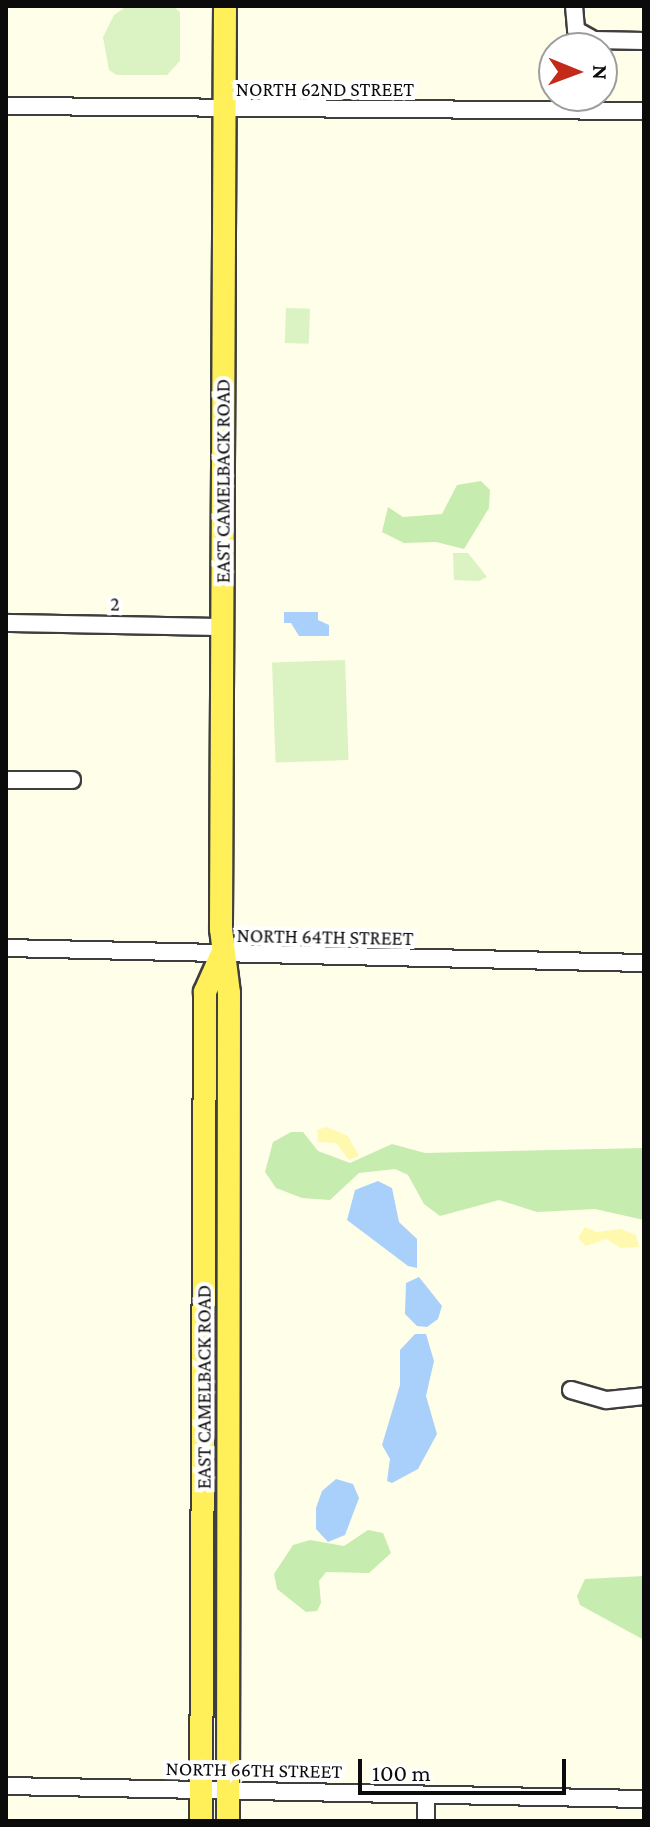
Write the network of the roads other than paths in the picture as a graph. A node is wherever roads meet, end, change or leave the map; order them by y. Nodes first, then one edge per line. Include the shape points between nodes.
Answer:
1 (225, 6) edge
2 (574, 6) edge
3 (644, 41) edge
4 (6, 106) edge
5 (225, 108) junction
6 (644, 111) edge
7 (6, 623) edge
8 (223, 627) junction
9 (6, 780) edge
10 (72, 780) dead end
11 (6, 948) edge
12 (221, 956) junction
13 (644, 963) edge
14 (228, 1207) junction
15 (203, 1208) junction
16 (205, 1380) junction
17 (228, 1380) junction
18 (571, 1390) dead end
19 (644, 1396) edge
20 (6, 1786) edge
21 (202, 1789) junction
22 (227, 1789) junction
23 (426, 1795) junction
24 (644, 1799) edge
25 (201, 1821) edge
26 (228, 1821) edge
27 (426, 1821) edge

1 - 5 main road, EAST CAMELBACK ROAD
2 - 3 street via 576,30 594,40
4 - 5 street, NORTH 62ND STREET
5 - 6 street, NORTH 62ND STREET
5 - 8 main road, EAST CAMELBACK ROAD
7 - 8 street, 2
8 - 12 main road, EAST CAMELBACK ROAD
9 - 10 street
11 - 12 street, NORTH 64TH STREET
12 - 13 street, NORTH 64TH STREET
12 - 14 main road, EAST CAMELBACK ROAD via 229,993
12 - 15 main road, EAST CAMELBACK ROAD via 205,992
14 - 15 main road
14 - 17 main road, EAST CAMELBACK ROAD
15 - 16 main road, EAST CAMELBACK ROAD
16 - 17 main road
16 - 21 main road, EAST CAMELBACK ROAD
17 - 22 main road, EAST CAMELBACK ROAD
18 - 19 street via 607,1400
20 - 21 street, NORTH 66TH STREET
21 - 22 street, NORTH 66TH STREET
21 - 25 main road, EAST CAMELBACK ROAD
22 - 23 street, NORTH 66TH STREET
22 - 26 main road, EAST CAMELBACK ROAD
23 - 24 street, NORTH 66TH STREET
23 - 27 street

